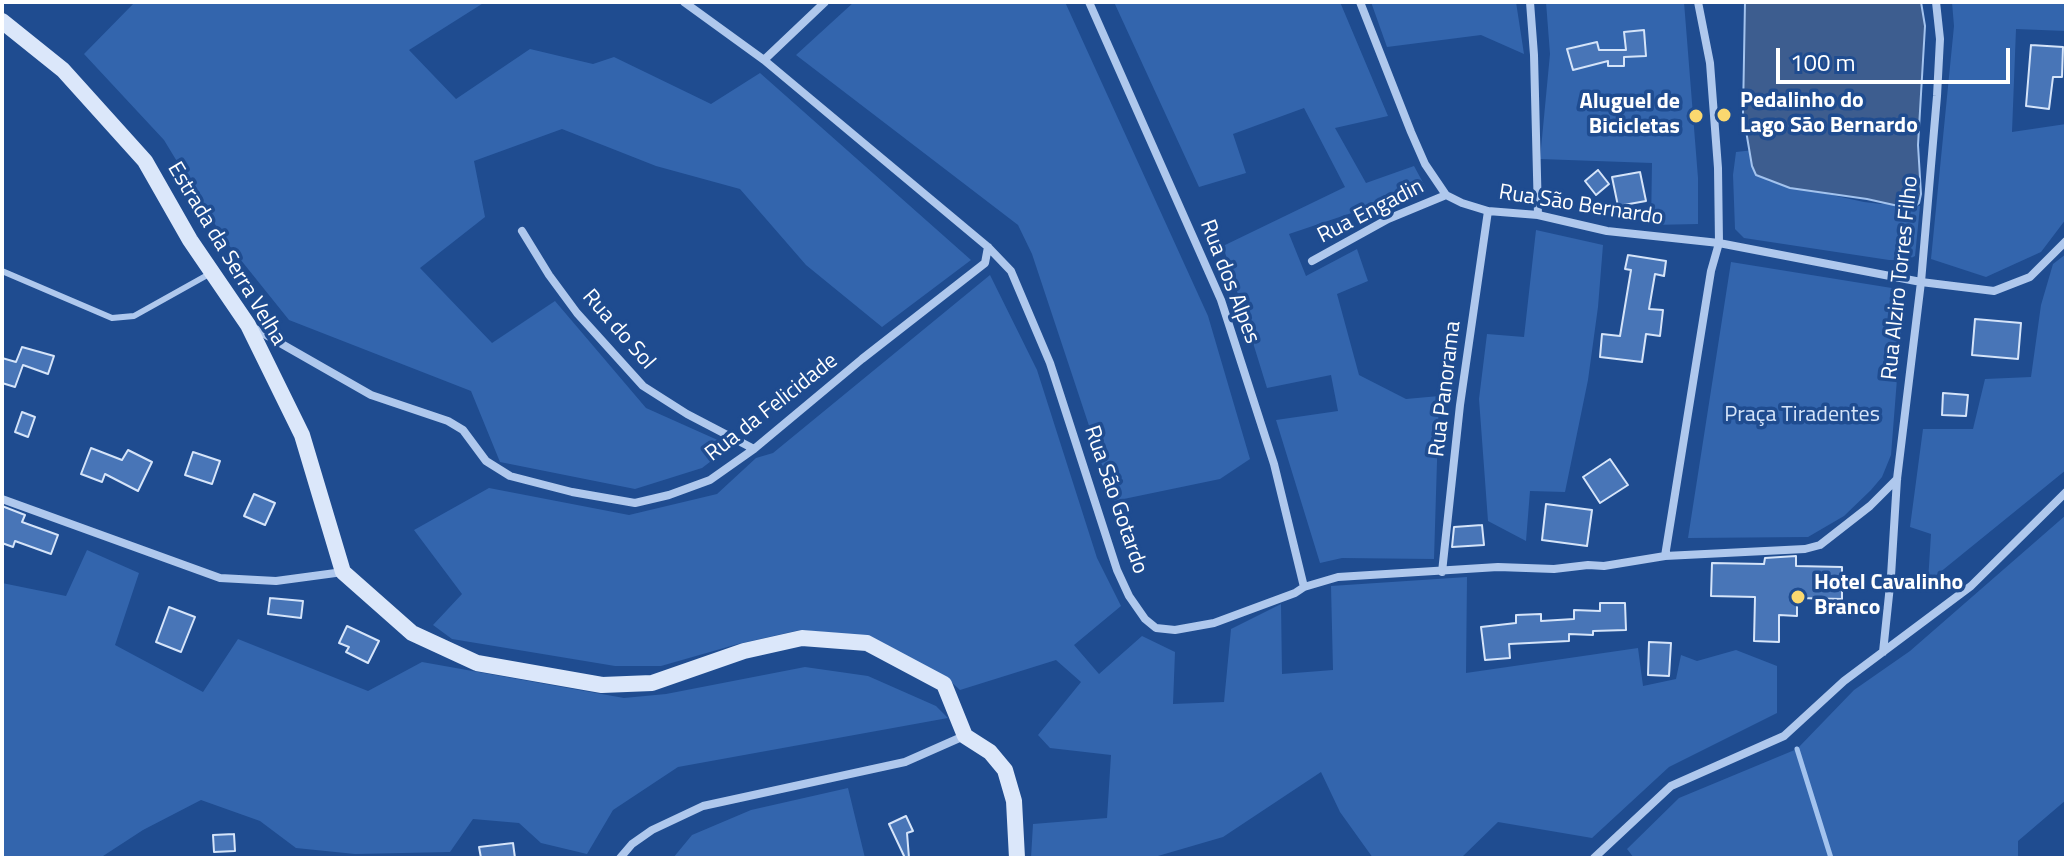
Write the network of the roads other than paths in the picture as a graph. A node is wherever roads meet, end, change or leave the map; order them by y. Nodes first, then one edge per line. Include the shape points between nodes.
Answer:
1 (684, 2) edge
2 (825, 2) edge
3 (1089, 2) edge
4 (1360, 2) edge
5 (1530, 2) edge
6 (1698, 2) edge
7 (1936, 2) edge
8 (2, 21) edge
9 (764, 60) junction
10 (1446, 195) junction
11 (1488, 211) junction
12 (1538, 215) junction
13 (522, 231) dead end
14 (2066, 241) edge
15 (1719, 243) junction
16 (988, 247) junction
17 (1312, 261) dead end
18 (2, 271) edge
19 (211, 273) junction
20 (1921, 282) junction
21 (248, 325) junction
22 (754, 449) junction
23 (1897, 479) junction
24 (2066, 492) edge
25 (2, 499) edge
26 (1665, 556) junction
27 (343, 572) junction
28 (1442, 572) junction
29 (1304, 587) junction
30 (1883, 652) junction
31 (965, 736) junction
32 (620, 858) edge
33 (1017, 858) edge
34 (1594, 858) edge

1 - 9 street, Rua São Gotardo
2 - 9 street
3 - 29 street, Rua dos Alpes via 1221,300 1274,464
4 - 10 street via 1425,164
5 - 12 street
6 - 15 street via 1710,63
7 - 20 street, Rua Alziro Torres Filho via 1937,96
8 - 19 street, Estrada da Serra Velha via 63,70 145,161
9 - 16 street, Rua São Gotardo
10 - 11 street, Rua São Bernardo
10 - 17 street, Rua Engadin via 1388,219
11 - 12 street, Rua São Bernardo
11 - 28 street, Rua Panorama
12 - 15 street, Rua São Bernardo via 1607,231
13 - 22 street, Rua do Sol via 577,313 643,386
14 - 20 street, Rua São Bernardo via 2030,277 1994,291
15 - 20 street, Rua São Bernardo
15 - 26 street
16 - 22 street, Rua da Felicidade via 985,263
16 - 29 street, Rua São Gotardo via 1011,271 1050,363 1117,570 1145,619 1166,630 1199,627
18 - 19 lane via 112,318 134,316
19 - 21 street, Estrada da Serra Velha
20 - 23 street, Rua Alziro Torres Filho
21 - 22 street, Rua da Felicidade via 371,395 448,421 463,430 486,461 510,476 572,492 646,501 710,480
21 - 27 street, Estrada da Serra Velha via 302,435
23 - 26 street, Rua São Gotardo via 1820,545
23 - 30 street, Rua Alziro Torres Filho
24 - 30 street via 1971,586
25 - 27 street via 220,578 276,581
26 - 28 street, Rua São Gotardo via 1604,566
27 - 31 street via 412,633 477,663 602,685 652,683 744,651 802,638 867,643 944,684
28 - 29 street, Rua São Gotardo via 1338,577
30 - 34 street via 1784,736 1671,786
31 - 32 street via 905,762 703,806 652,830
31 - 33 street via 990,752 1005,770 1014,801

